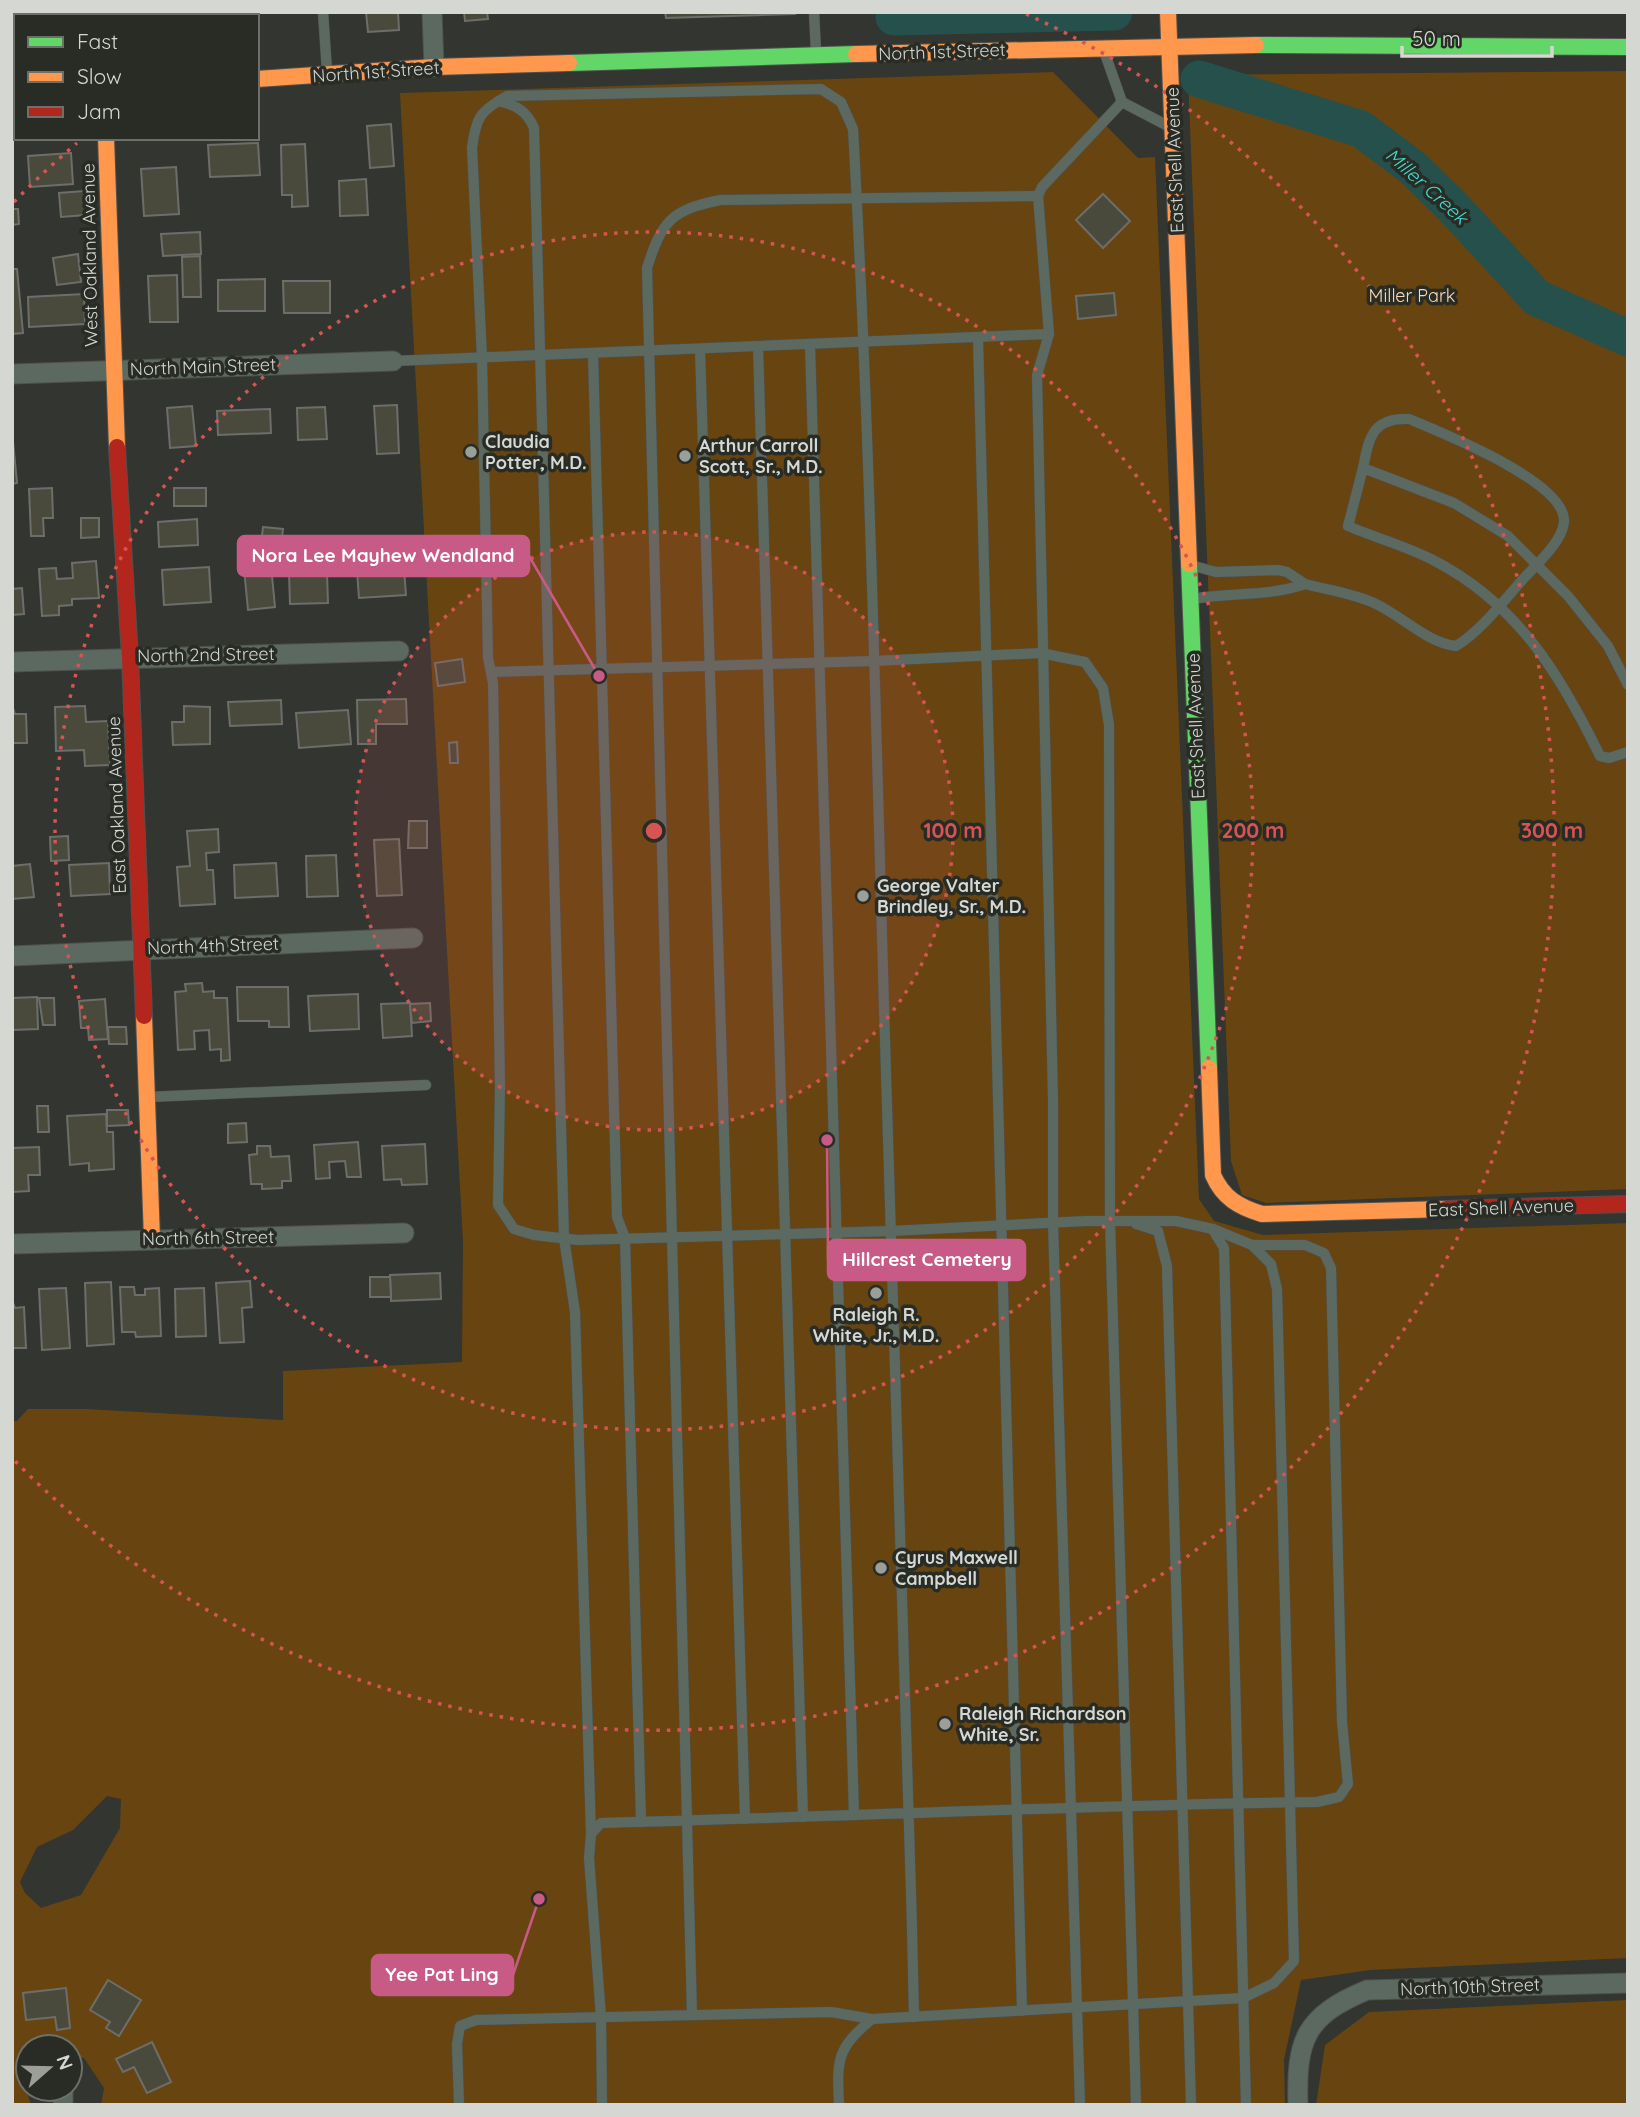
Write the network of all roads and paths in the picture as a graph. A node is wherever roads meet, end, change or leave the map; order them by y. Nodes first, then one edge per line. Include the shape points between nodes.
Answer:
1 (202, 12) edge
2 (209, 12) edge
3 (323, 12) edge
4 (432, 12) edge
5 (814, 12) edge
6 (1168, 12) edge
7 (168, 14) edge
8 (1171, 45) junction
9 (1102, 47) junction
10 (1628, 47) edge
11 (816, 56) junction
12 (434, 67) junction
13 (328, 75) junction
14 (259, 79) edge
15 (498, 101) junction
16 (1122, 102) junction
17 (1174, 129) junction
18 (106, 140) edge
19 (1038, 196) junction
20 (857, 198) junction
21 (1049, 334) junction
22 (978, 338) junction
23 (864, 343) junction
24 (810, 345) junction
25 (758, 347) junction
26 (700, 349) junction
27 (649, 351) junction
28 (593, 354) junction
29 (538, 355) junction
30 (481, 358) junction
31 (393, 361) joint
32 (112, 370) junction
33 (12, 374) edge
34 (1363, 468) junction
35 (1190, 565) junction
36 (1536, 565) junction
37 (1305, 584) junction
38 (1192, 599) junction
39 (1500, 604) junction
40 (399, 651) dead end
41 (1041, 653) junction
42 (984, 656) junction
43 (130, 657) junction
44 (12, 662) edge
45 (874, 662) junction
46 (820, 663) junction
47 (768, 664) junction
48 (710, 666) junction
49 (658, 667) junction
50 (603, 669) junction
51 (549, 670) junction
52 (491, 672) junction
53 (1628, 685) edge
54 (1628, 752) edge
55 (413, 938) dead end
56 (142, 949) junction
57 (12, 956) edge
58 (426, 1085) dead end
59 (147, 1097) junction
60 (1628, 1204) edge
61 (1110, 1221) junction
62 (1129, 1221) junction
63 (1052, 1223) junction
64 (1002, 1226) junction
65 (1213, 1229) junction
66 (891, 1231) junction
67 (404, 1233) dead end
68 (836, 1233) junction
69 (785, 1234) junction
70 (727, 1236) junction
71 (672, 1237) junction
72 (564, 1238) junction
73 (625, 1238) junction
74 (152, 1239) junction
75 (12, 1244) edge
76 (1252, 1245) junction
77 (1290, 1802) junction
78 (1238, 1804) junction
79 (1183, 1806) junction
80 (1128, 1807) junction
81 (1070, 1809) junction
82 (1017, 1811) junction
83 (910, 1814) junction
84 (854, 1815) junction
85 (803, 1817) junction
86 (745, 1819) junction
87 (687, 1820) junction
88 (641, 1822) junction
89 (591, 1833) junction
90 (1628, 1983) edge
91 (1242, 1998) junction
92 (1190, 2001) junction
93 (1133, 2005) junction
94 (1077, 2008) junction
95 (1022, 2011) junction
96 (692, 2015) junction
97 (601, 2017) junction
98 (914, 2017) junction
99 (872, 2020) junction
100 (459, 2105) edge
101 (602, 2105) edge
102 (839, 2105) edge
103 (1080, 2105) edge
104 (1136, 2105) edge
105 (1191, 2105) edge
106 (1246, 2105) edge
107 (1298, 2105) edge

1 - 2 lane
1 - 7 lane
3 - 13 lane
4 - 12 street
5 - 11 lane
6 - 8 street, East Shell Avenue
8 - 9 street, North 1st Street
8 - 10 street, North 1st Street
8 - 17 street, East Shell Avenue
9 - 11 street, North 1st Street
9 - 16 lane
11 - 12 street, North 1st Street
12 - 13 street, North 1st Street
13 - 14 street, North 1st Street
15 - 20 lane via 507,96 821,89 841,102 853,129
15 - 29 lane via 513,104 528,115 534,128
15 - 30 lane via 485,108 475,125 472,148
16 - 17 lane
16 - 19 lane
17 - 35 street, East Shell Avenue
18 - 32 street, West Oakland Avenue
19 - 20 lane
19 - 21 lane
20 - 23 lane
20 - 27 lane via 720,200 687,206 658,231 647,268
21 - 22 lane
21 - 41 lane via 1037,375
22 - 23 lane
22 - 42 lane
23 - 24 lane
23 - 45 lane
24 - 25 lane
24 - 46 lane
25 - 26 lane
25 - 47 lane
26 - 27 lane
26 - 48 lane
27 - 28 lane
27 - 49 lane
28 - 29 lane
28 - 50 lane
29 - 30 lane
29 - 51 lane
30 - 31 lane
30 - 52 lane
31 - 32 street, North Main Street
32 - 33 street, North Main Street
32 - 43 street, East Oakland Avenue
34 - 36 lane via 1454,503 1508,536
34 - 36 lane via 1372,433 1394,418 1420,424 1499,460 1545,490 1563,512 1559,535
34 - 39 lane via 1348,526 1433,560
35 - 37 lane via 1216,572 1278,570
35 - 38 street, East Shell Avenue
36 - 39 lane
36 - 53 lane via 1608,646
37 - 38 lane via 1261,594
37 - 39 lane via 1374,603 1457,646
38 - 60 street, East Shell Avenue via 1210,1169 1218,1190 1239,1208 1262,1214
39 - 54 lane via 1536,644 1576,706 1600,756
40 - 43 street, North 2nd Street
41 - 42 lane
41 - 61 lane via 1085,662 1103,688 1109,725
41 - 63 lane
42 - 45 lane
42 - 64 lane
43 - 44 street, North 2nd Street
43 - 56 street, East Oakland Avenue
45 - 46 lane
45 - 66 lane
46 - 47 lane
46 - 68 lane
47 - 48 lane
47 - 69 lane
48 - 49 lane
48 - 70 lane
49 - 50 lane
49 - 71 lane
50 - 51 lane
50 - 73 lane via 617,1217
51 - 52 lane
51 - 72 lane
52 - 72 lane via 498,1205 514,1229
55 - 56 street, North 4th Street
56 - 57 street, North 4th Street
56 - 59 street, East Oakland Avenue
58 - 59 lane
59 - 74 street, East Oakland Avenue
61 - 62 lane
61 - 63 lane
61 - 80 lane
62 - 65 lane via 1176,1221
62 - 79 lane via 1158,1231 1167,1266
63 - 64 lane
63 - 81 lane
64 - 66 lane
64 - 82 lane
65 - 76 lane
65 - 78 lane via 1224,1248
66 - 68 lane
66 - 83 lane
67 - 74 street, North 6th Street
68 - 69 lane
68 - 84 lane
69 - 70 lane
69 - 85 lane
70 - 71 lane
70 - 86 lane
71 - 73 lane
71 - 87 lane
72 - 73 lane
72 - 89 lane via 575,1312
73 - 88 lane
74 - 75 street, North 6th Street
76 - 77 lane via 1271,1264 1277,1289
76 - 77 lane via 1305,1245 1324,1254 1331,1268 1342,1722 1348,1784 1339,1797
77 - 78 lane
77 - 91 lane via 1294,1961 1274,1983
78 - 79 lane
78 - 91 lane
79 - 80 lane
79 - 92 lane
80 - 81 lane
80 - 93 lane
81 - 82 lane
81 - 94 lane
82 - 83 lane
82 - 95 lane
83 - 84 lane
83 - 98 lane
84 - 85 lane
85 - 86 lane
86 - 87 lane
87 - 88 lane
87 - 96 lane
88 - 89 lane via 601,1823
89 - 97 lane
90 - 107 street, North 10th Street via 1367,1990 1336,2003 1303,2042 1297,2072
91 - 92 lane
91 - 106 lane
92 - 93 lane
92 - 105 lane
93 - 94 lane
93 - 104 lane
94 - 95 lane
94 - 103 lane
95 - 98 lane
96 - 97 lane
96 - 99 lane via 831,2012
97 - 100 lane via 476,2020 460,2026
97 - 101 lane
98 - 99 lane
99 - 102 lane via 847,2040 838,2068

